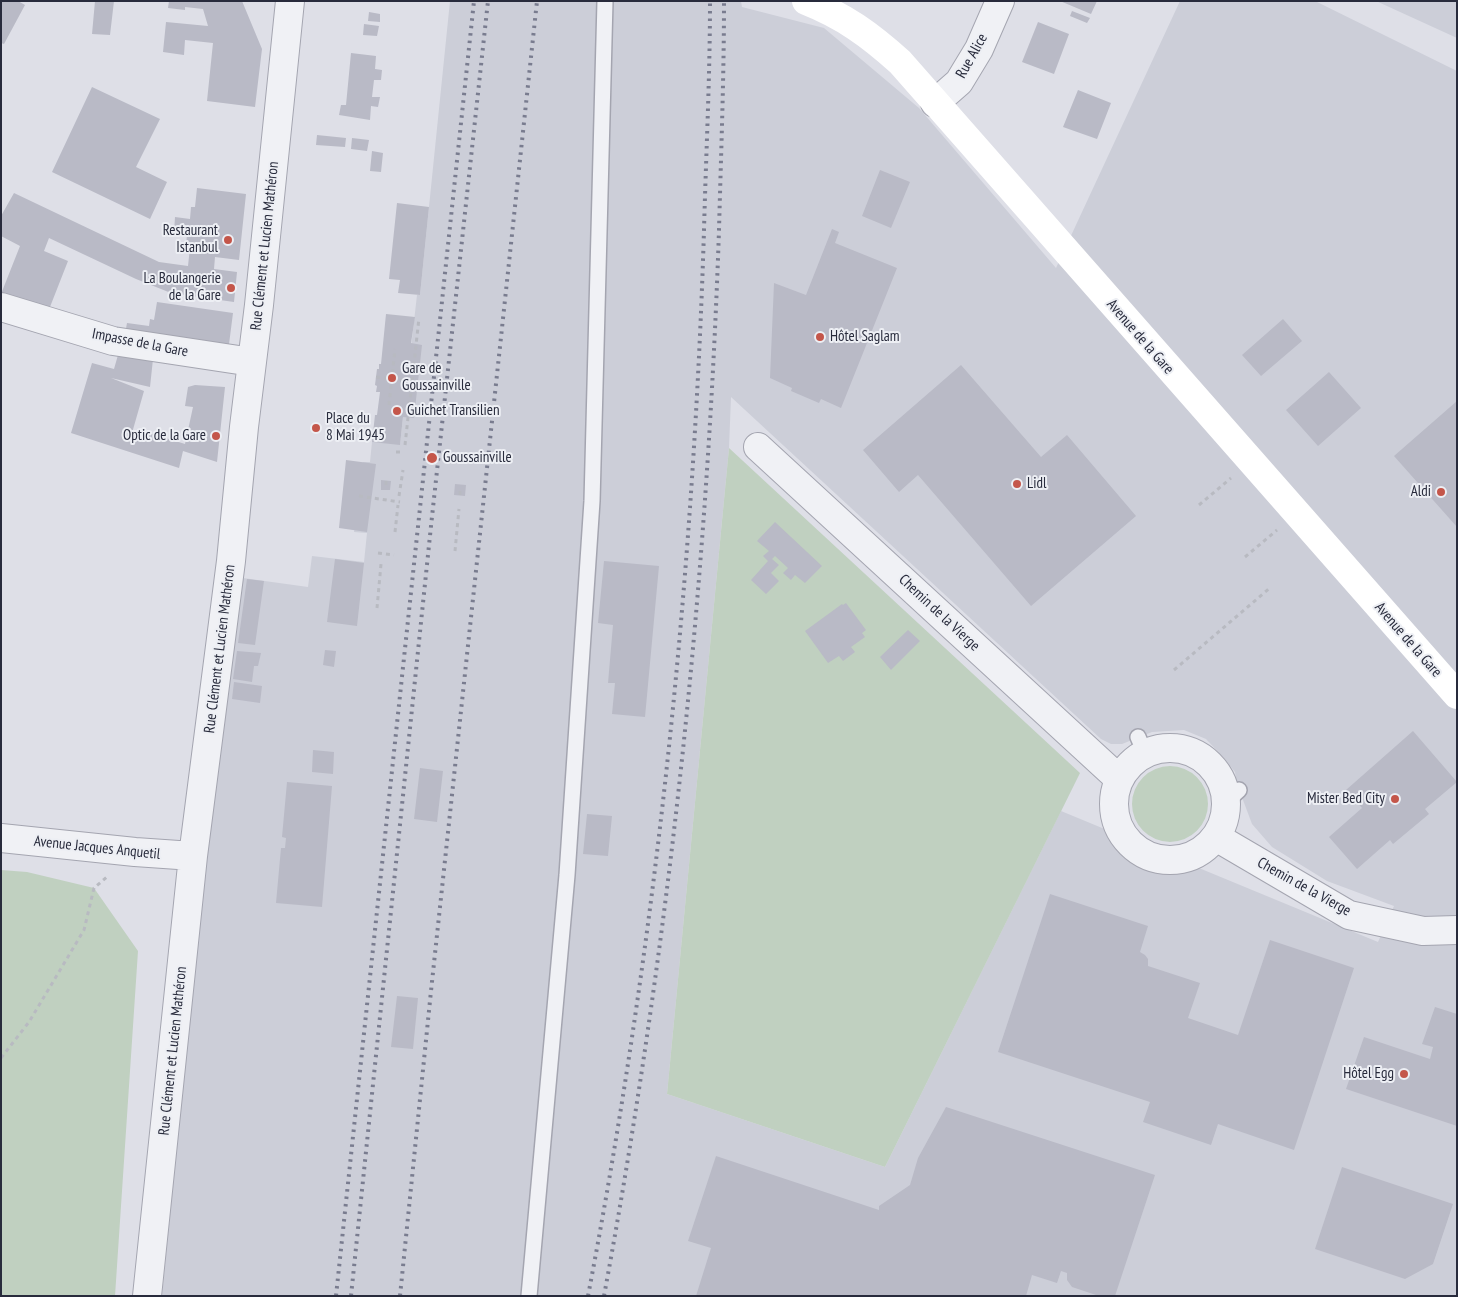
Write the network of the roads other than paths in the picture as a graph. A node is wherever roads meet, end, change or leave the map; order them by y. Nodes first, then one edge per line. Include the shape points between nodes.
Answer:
1 (290, 1) edge
2 (605, 1) edge
3 (806, 1) edge
4 (1000, 1) edge
5 (935, 103) junction
6 (1, 308) edge
7 (252, 362) junction
8 (758, 447) dead end
9 (1457, 695) edge
10 (1119, 779) junction
11 (1216, 837) junction
12 (1, 838) edge
13 (193, 856) junction
14 (1457, 930) edge
15 (147, 1296) edge
16 (529, 1296) edge

1 - 7 street, Rue Clément et Lucien Mathéron
2 - 16 lane via 592,501 567,875
3 - 5 street, Avenue de la Gare via 864,31 900,62
4 - 5 street, Rue Alice via 979,49 959,82
5 - 9 street, Avenue de la Gare
6 - 7 street, Impasse de la Gare via 113,340
7 - 13 street, Rue Clément et Lucien Mathéron via 231,561
8 - 10 street, Chemin de la Vierge
10 - 11 street via 1114,798 1115,816 1122,833 1134,847 1150,856 1168,860 1186,858 1203,850
10 - 11 street via 1141,745 1181,748 1199,755 1213,767 1233,796
11 - 14 street, Chemin de la Vierge via 1349,915 1423,931
12 - 13 street, Avenue Jacques Anquetil
13 - 15 street, Rue Clément et Lucien Mathéron

